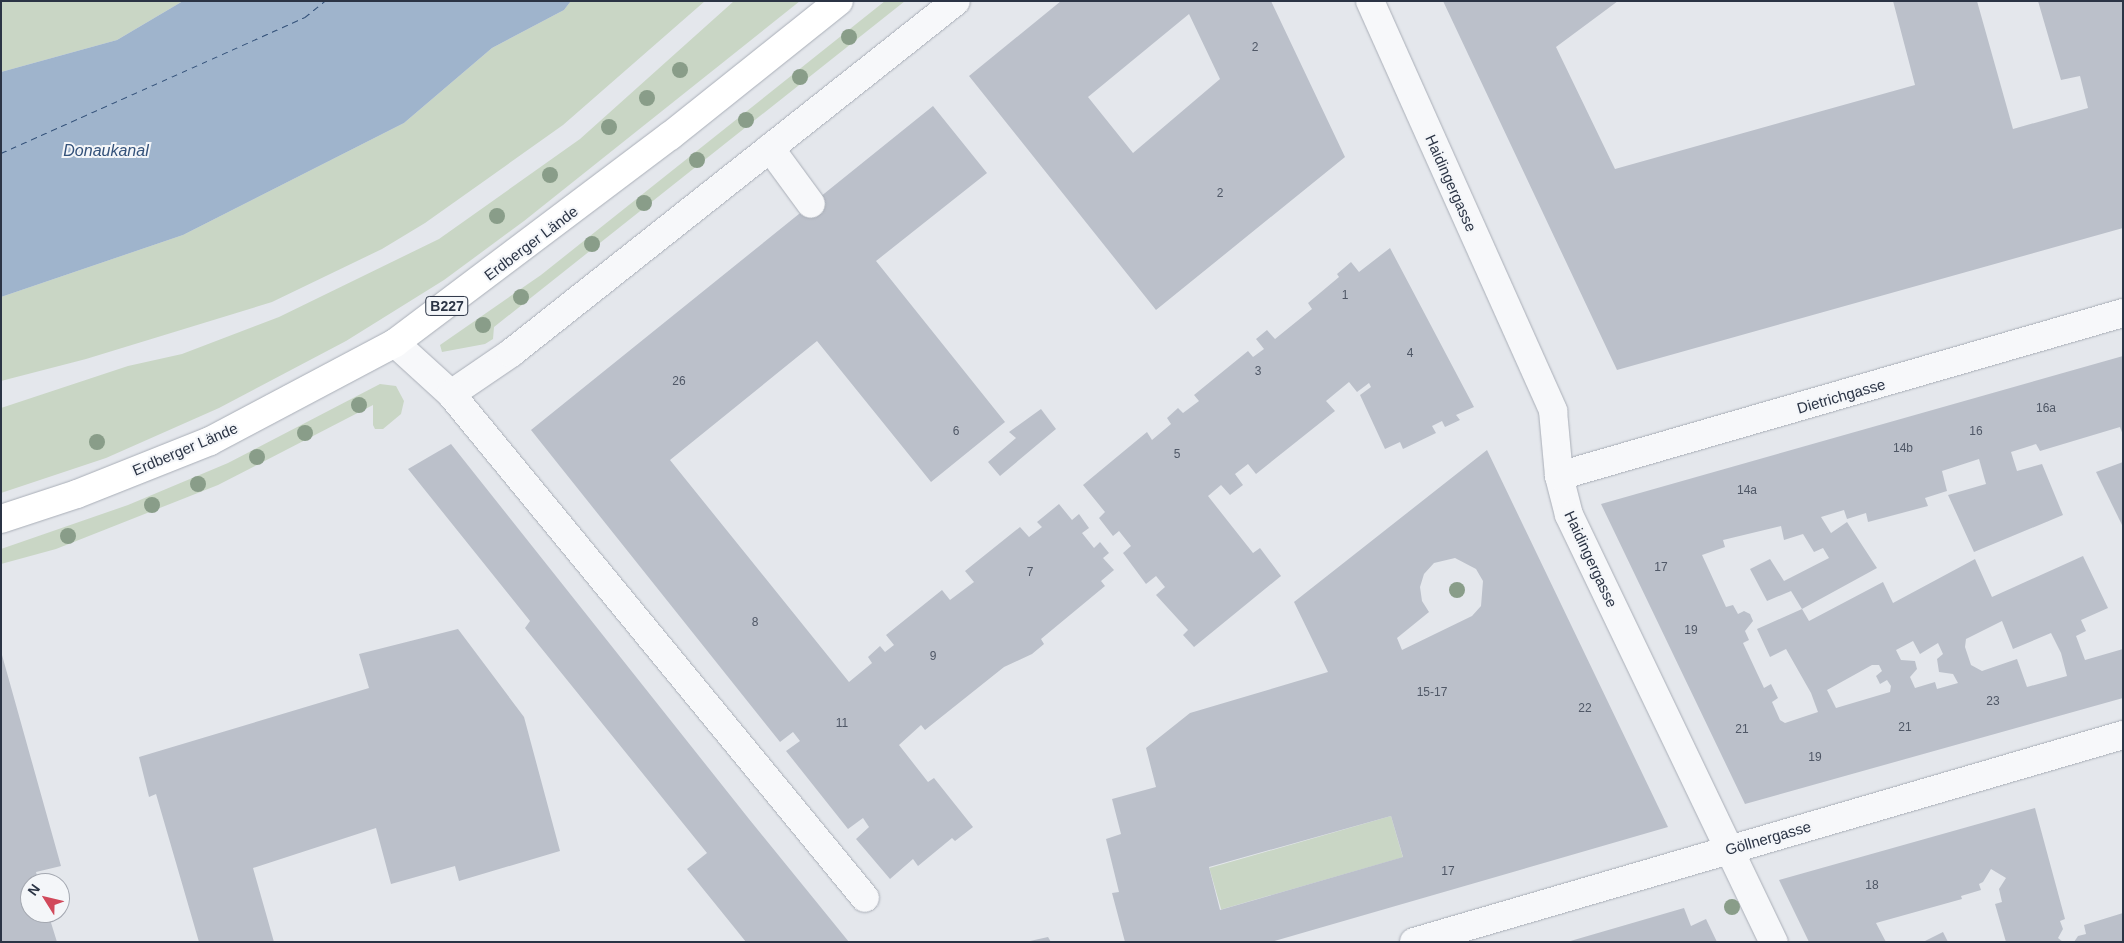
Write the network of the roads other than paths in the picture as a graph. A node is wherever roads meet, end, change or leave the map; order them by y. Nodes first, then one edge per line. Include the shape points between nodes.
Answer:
1 (839, 1) edge
2 (956, 1) edge
3 (1370, 1) edge
4 (770, 148) junction
5 (812, 204) dead end
6 (2123, 313) edge
7 (395, 343) junction
8 (451, 394) junction
9 (1559, 476) junction
10 (1, 519) edge
11 (2123, 735) edge
12 (1730, 849) junction
13 (865, 898) dead end
14 (1414, 942) edge
15 (1774, 942) edge

1 - 7 main road, Erdberger Lände / B227 via 662,142
2 - 4 street
3 - 9 street, Haidingergasse via 1553,411
4 - 5 street
4 - 8 street via 510,353
6 - 9 street, Dietrichgasse
7 - 8 street
7 - 10 main road, Erdberger Lände / B227 via 210,441 77,494
8 - 13 street
9 - 12 street, Haidingergasse via 1568,515
11 - 12 street, Göllnergasse
12 - 14 street, Göllnergasse
12 - 15 street, Haidingergasse

